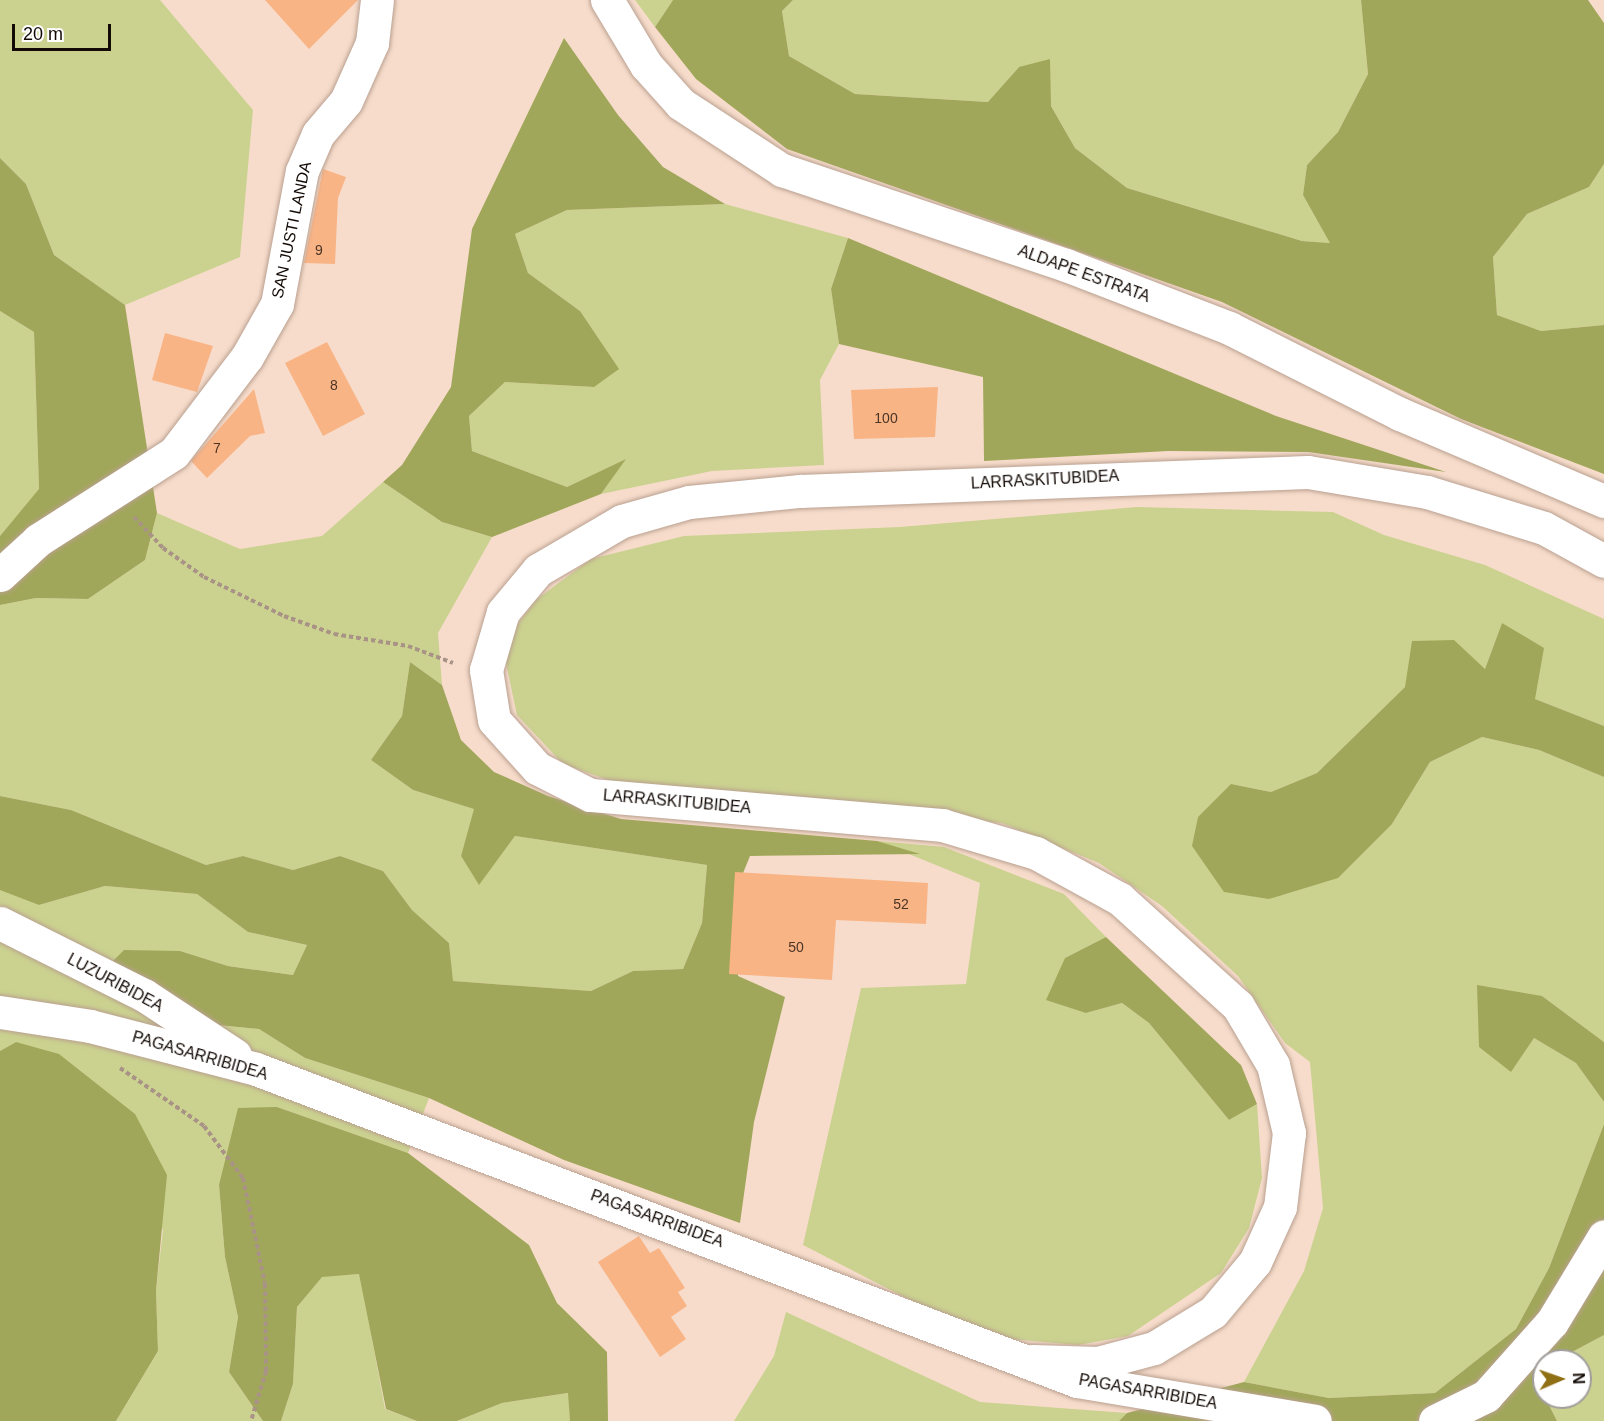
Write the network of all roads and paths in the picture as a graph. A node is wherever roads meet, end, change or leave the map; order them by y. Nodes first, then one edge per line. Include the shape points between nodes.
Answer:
1 (377, 0) edge
2 (607, 0) edge
3 (119, 488) junction
4 (1604, 501) edge
5 (1604, 561) edge
6 (0, 575) edge
7 (486, 670) junction
8 (0, 923) edge
9 (0, 1012) edge
10 (90, 1026) junction
11 (256, 1069) junction
12 (1604, 1236) edge
13 (1032, 1361) junction
14 (251, 1421) edge
15 (1315, 1421) edge
16 (1435, 1421) edge

1 - 3 street, SAN JUSTI LANDA via 367,53 346,101 318,134 302,171 277,304 201,423 174,453
2 - 4 street, ALDAPE ESTRATA via 646,65 681,104 782,170 1066,265 1229,327 1400,414
3 - 6 street via 38,540
3 - 7 path via 131,514 163,548 214,582 334,633 408,645
5 - 7 street, LARRASKITUBIDEA via 1544,528 1427,492 1308,472 800,491 700,501 622,522 538,570 503,612
7 - 13 street, LARRASKITUBIDEA via 494,720 537,768 590,795 942,825 1036,853 1120,899 1238,1006 1273,1065 1288,1134 1280,1207 1255,1262 1213,1312 1154,1348 1098,1363
8 - 11 street, LUZURIBIDEA via 144,995
9 - 10 street, PAGASARRIBIDEA
10 - 11 street, PAGASARRIBIDEA
10 - 14 path via 125,1075 204,1126 243,1178 265,1284 266,1371
11 - 13 street, PAGASARRIBIDEA
12 - 16 street via 1552,1322 1486,1396
13 - 15 street, PAGASARRIBIDEA via 1077,1381

